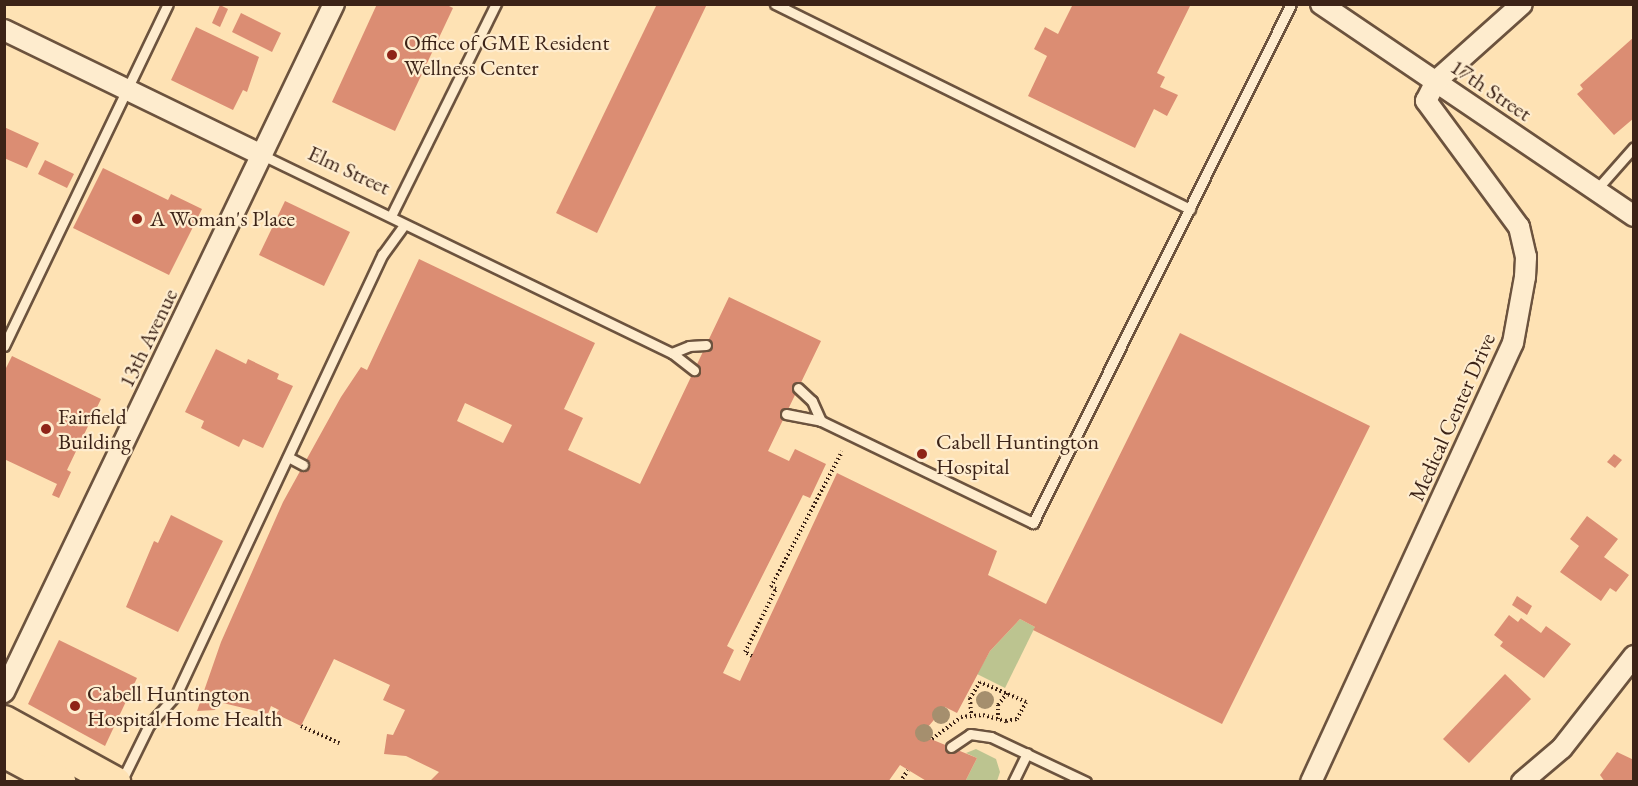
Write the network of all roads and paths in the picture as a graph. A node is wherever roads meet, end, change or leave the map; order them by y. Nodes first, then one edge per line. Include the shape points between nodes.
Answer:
1 (168, 4) edge
2 (334, 4) edge
3 (496, 4) edge
4 (775, 4) edge
5 (1291, 4) edge
6 (1321, 4) edge
7 (1522, 4) edge
8 (4, 30) edge
9 (1436, 81) junction
10 (128, 89) junction
11 (1634, 147) edge
12 (262, 154) junction
13 (1596, 190) junction
14 (1190, 209) junction
15 (391, 216) junction
16 (1634, 216) edge
17 (403, 226) junction
18 (4, 345) edge
19 (706, 345) dead end
20 (672, 353) junction
21 (694, 370) dead end
22 (798, 388) dead end
23 (786, 414) dead end
24 (821, 421) junction
25 (842, 452) dead end
26 (288, 457) junction
27 (303, 465) dead end
28 (752, 656) dead end
29 (1634, 656) edge
30 (4, 692) edge
31 (1007, 692) junction
32 (1026, 702) dead end
33 (971, 714) dead end
34 (998, 718) dead end
35 (4, 721) edge
36 (301, 726) dead end
37 (339, 743) dead end
38 (951, 747) dead end
39 (4, 752) edge
40 (1027, 753) junction
41 (908, 770) dead end
42 (60, 782) edge
43 (115, 782) edge
44 (121, 782) edge
45 (900, 782) edge
46 (1012, 782) edge
47 (1086, 782) edge
48 (1311, 782) edge
49 (1522, 782) edge

1 - 10 lane
2 - 12 street, 13th Avenue
3 - 15 lane
4 - 14 lane
5 - 14 lane
6 - 9 street, 17th Street
7 - 9 street
8 - 10 street, Elm Street
9 - 13 street, 17th Street
9 - 48 street, Medical Center Drive via 1428,91 1428,108 1519,227 1526,257 1523,299 1503,368
10 - 12 street, Elm Street
10 - 18 lane
11 - 13 lane
12 - 15 lane, Elm Street
12 - 30 street, 13th Avenue
13 - 16 street, 17th Street
14 - 24 lane via 1033,523
15 - 17 lane, Elm Street
17 - 20 lane, Elm Street
17 - 26 lane via 382,254
19 - 20 lane
20 - 21 lane, Elm Street
22 - 24 lane via 812,401
23 - 24 lane
25 - 28 path via 771,587 776,589 745,652
26 - 27 lane
26 - 44 lane via 176,695 149,725
29 - 49 street via 1562,748
31 - 32 path
31 - 33 path via 980,682 968,697
31 - 34 path via 998,705
35 - 43 main road
36 - 37 path
38 - 40 lane via 960,738 979,734
39 - 42 main road
40 - 46 lane
40 - 47 lane
41 - 45 path

